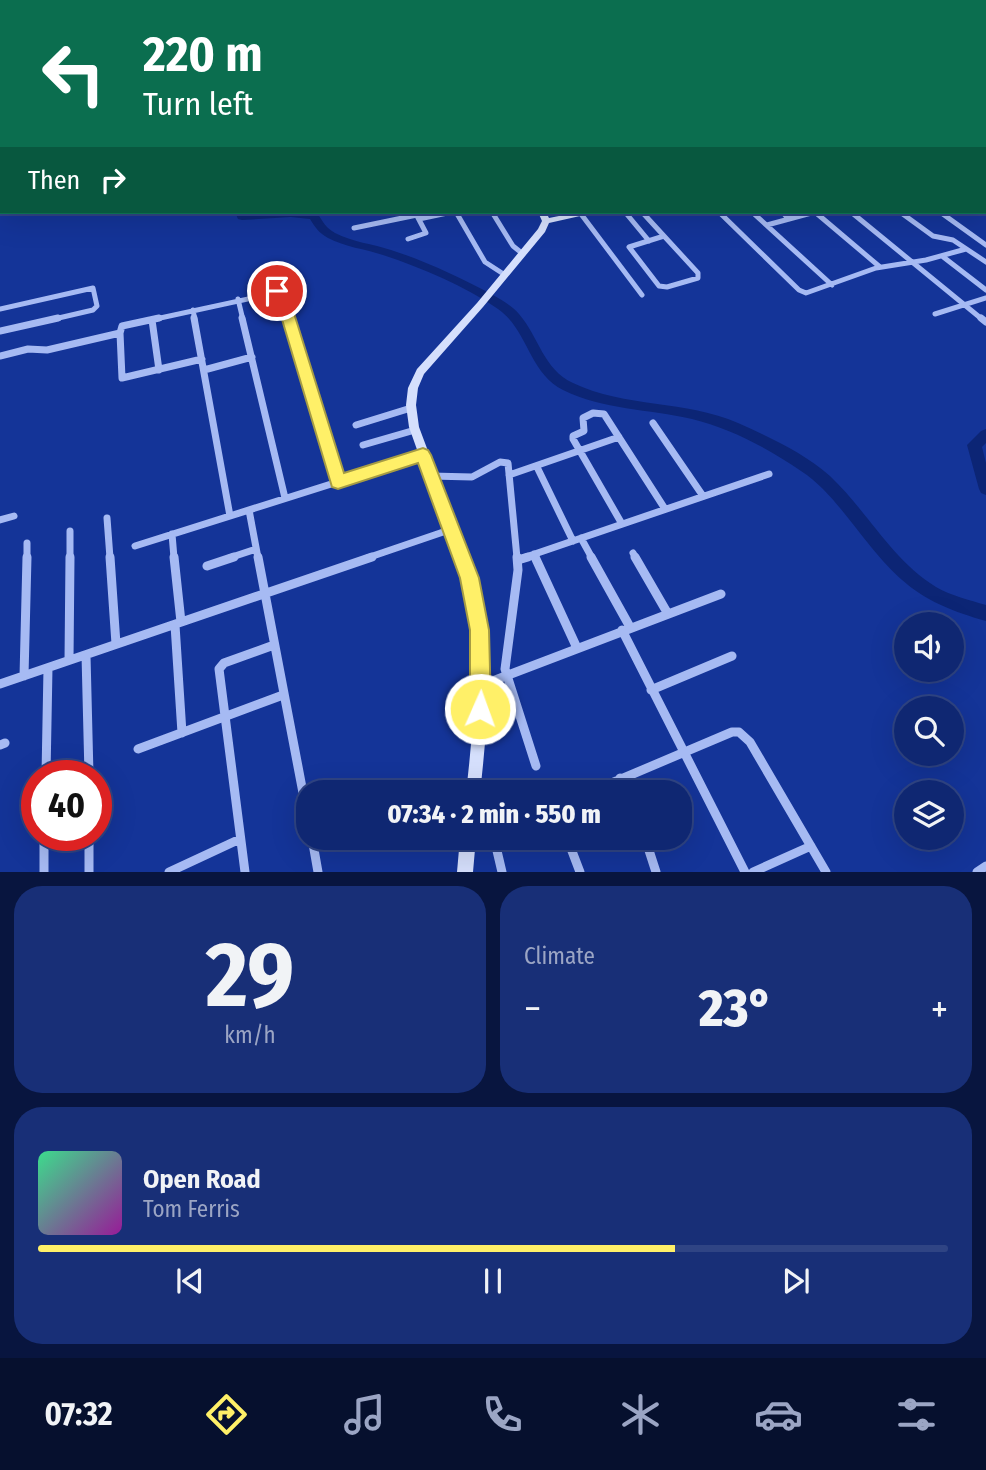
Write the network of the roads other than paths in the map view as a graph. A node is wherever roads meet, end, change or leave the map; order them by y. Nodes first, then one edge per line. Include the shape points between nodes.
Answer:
1 (455, 214) edge
2 (493, 214) edge
3 (543, 214) edge
4 (576, 214) edge
5 (581, 214) edge
6 (627, 214) edge
7 (644, 214) edge
8 (721, 214) edge
9 (754, 214) edge
10 (784, 214) edge
11 (808, 214) edge
12 (817, 214) edge
13 (853, 214) edge
14 (903, 214) edge
15 (943, 214) edge
16 (417, 215) edge
17 (789, 219) junction
18 (546, 221) junction
19 (766, 225) junction
20 (354, 229) dead end
21 (665, 236) junction
22 (408, 239) dead end
23 (649, 241) junction
24 (986, 245) edge
25 (966, 248) junction
26 (523, 254) junction
27 (942, 256) junction
28 (911, 261) junction
29 (986, 262) edge
30 (880, 267) junction
31 (505, 275) junction
32 (832, 285) junction
33 (986, 290) edge
34 (642, 295) dead end
35 (986, 298) edge
36 (238, 299) junction
37 (965, 305) junction
38 (0, 309) edge
39 (193, 310) junction
40 (935, 314) dead end
41 (152, 320) junction
42 (986, 322) edge
43 (0, 331) edge
44 (120, 333) junction
45 (0, 356) edge
46 (252, 357) junction
47 (202, 359) junction
48 (159, 370) junction
49 (204, 370) junction
50 (411, 408) junction
51 (653, 423) dead end
52 (356, 425) dead end
53 (415, 430) junction
54 (619, 437) junction
55 (363, 445) dead end
56 (580, 450) junction
57 (423, 455) junction
58 (537, 467) junction
59 (769, 474) dead end
60 (509, 475) junction
61 (431, 476) junction
62 (338, 482) junction
63 (703, 496) junction
64 (285, 498) junction
65 (665, 509) junction
66 (249, 510) junction
67 (14, 516) dead end
68 (230, 516) junction
69 (107, 518) dead end
70 (0, 520) edge
71 (622, 524) junction
72 (452, 529) junction
73 (70, 531) dead end
74 (172, 534) junction
75 (577, 539) junction
76 (27, 544) dead end
77 (135, 546) dead end
78 (256, 549) junction
79 (633, 553) dead end
80 (534, 554) junction
81 (518, 560) junction
82 (207, 566) dead end
83 (265, 594) junction
84 (721, 594) dead end
85 (667, 614) junction
86 (178, 624) junction
87 (626, 629) junction
88 (116, 644) junction
89 (274, 645) junction
90 (576, 648) junction
91 (86, 655) junction
92 (732, 656) dead end
93 (69, 660) junction
94 (47, 668) junction
95 (24, 676) junction
96 (505, 676) junction
97 (0, 684) edge
98 (482, 685) junction
99 (651, 690) junction
100 (283, 695) junction
101 (224, 717) junction
102 (182, 733) junction
103 (138, 749) dead end
104 (683, 753) junction
105 (46, 760) edge
106 (89, 760) edge
107 (536, 766) dead end
108 (620, 778) joint
109 (300, 780) edge
110 (474, 780) edge
111 (616, 780) edge
112 (240, 839) junction
113 (811, 846) junction
114 (314, 850) edge
115 (467, 850) edge
116 (497, 850) edge
117 (572, 850) edge
118 (649, 850) edge
119 (44, 851) edge
120 (89, 851) edge
121 (986, 866) edge
122 (44, 872) edge
123 (89, 872) edge
124 (169, 872) edge
125 (245, 872) edge
126 (318, 872) edge
127 (465, 872) edge
128 (502, 872) edge
129 (580, 872) edge
130 (656, 872) edge
131 (745, 872) edge
132 (753, 872) edge
133 (826, 872) edge
134 (977, 872) edge

1 - 31 street via 485,262
2 - 26 street
3 - 18 street
4 - 18 street
5 - 34 street
6 - 23 street
7 - 21 street
8 - 32 street via 802,292
9 - 19 street
10 - 17 street
11 - 17 street
12 - 30 street
13 - 28 street
14 - 25 street via 936,238
15 - 24 street
16 - 20 street
16 - 22 street via 426,233
17 - 19 street
18 - 26 street
19 - 32 street
21 - 23 street
21 - 23 street via 698,278 659,286 629,247
25 - 27 street
25 - 29 street
26 - 31 street
27 - 28 street
27 - 33 street
28 - 30 street
28 - 37 street
30 - 32 street
31 - 50 street via 420,372 412,388
35 - 37 street
36 - 39 street
36 - 46 street
36 - 62 street via 272,291 281,294
37 - 40 street
37 - 42 street
38 - 43 street via 93,288 97,306
39 - 41 street
39 - 47 street
41 - 44 street via 122,326
41 - 48 street
44 - 45 street
44 - 48 street via 122,378
46 - 49 street
46 - 64 street
47 - 48 street
47 - 49 street
49 - 68 street
50 - 52 street
50 - 53 street
51 - 63 street
53 - 55 street
53 - 57 street
54 - 56 street
54 - 56 street via 603,412 586,416 584,430 573,436
54 - 65 street
56 - 58 street
56 - 71 street
57 - 61 street
57 - 62 street
58 - 60 street
58 - 75 street
59 - 63 street
60 - 61 street via 504,460 472,477
60 - 81 street
61 - 72 street
62 - 64 street
63 - 65 street
64 - 66 street
65 - 71 street
66 - 68 street
66 - 78 street
67 - 70 street
68 - 74 street
69 - 88 street
71 - 75 street
72 - 83 street
72 - 98 street via 472,591
73 - 93 street
74 - 77 street
74 - 86 street
75 - 80 street
75 - 87 street
76 - 95 street
78 - 82 street
78 - 83 street
79 - 85 street
80 - 81 street
80 - 90 street
81 - 96 street
83 - 86 street
83 - 89 street
84 - 85 street
85 - 87 street
86 - 88 street
86 - 102 street
87 - 90 street
87 - 99 street
88 - 91 street
89 - 100 street
89 - 101 street via 219,667
90 - 96 street
91 - 93 street
91 - 106 street
92 - 99 street
93 - 94 street
94 - 95 street
94 - 105 street
95 - 97 street
96 - 98 street
96 - 107 street
98 - 110 street
99 - 104 street
100 - 101 street
100 - 109 street
101 - 102 street
101 - 112 street
102 - 103 street
104 - 108 street
104 - 113 street via 732,732 745,736
104 - 131 street
108 - 111 street
112 - 124 street
112 - 125 street
113 - 132 street
113 - 133 street
114 - 126 street
115 - 127 street
116 - 128 street
117 - 129 street
118 - 130 street
119 - 122 street
120 - 123 street
121 - 134 street

